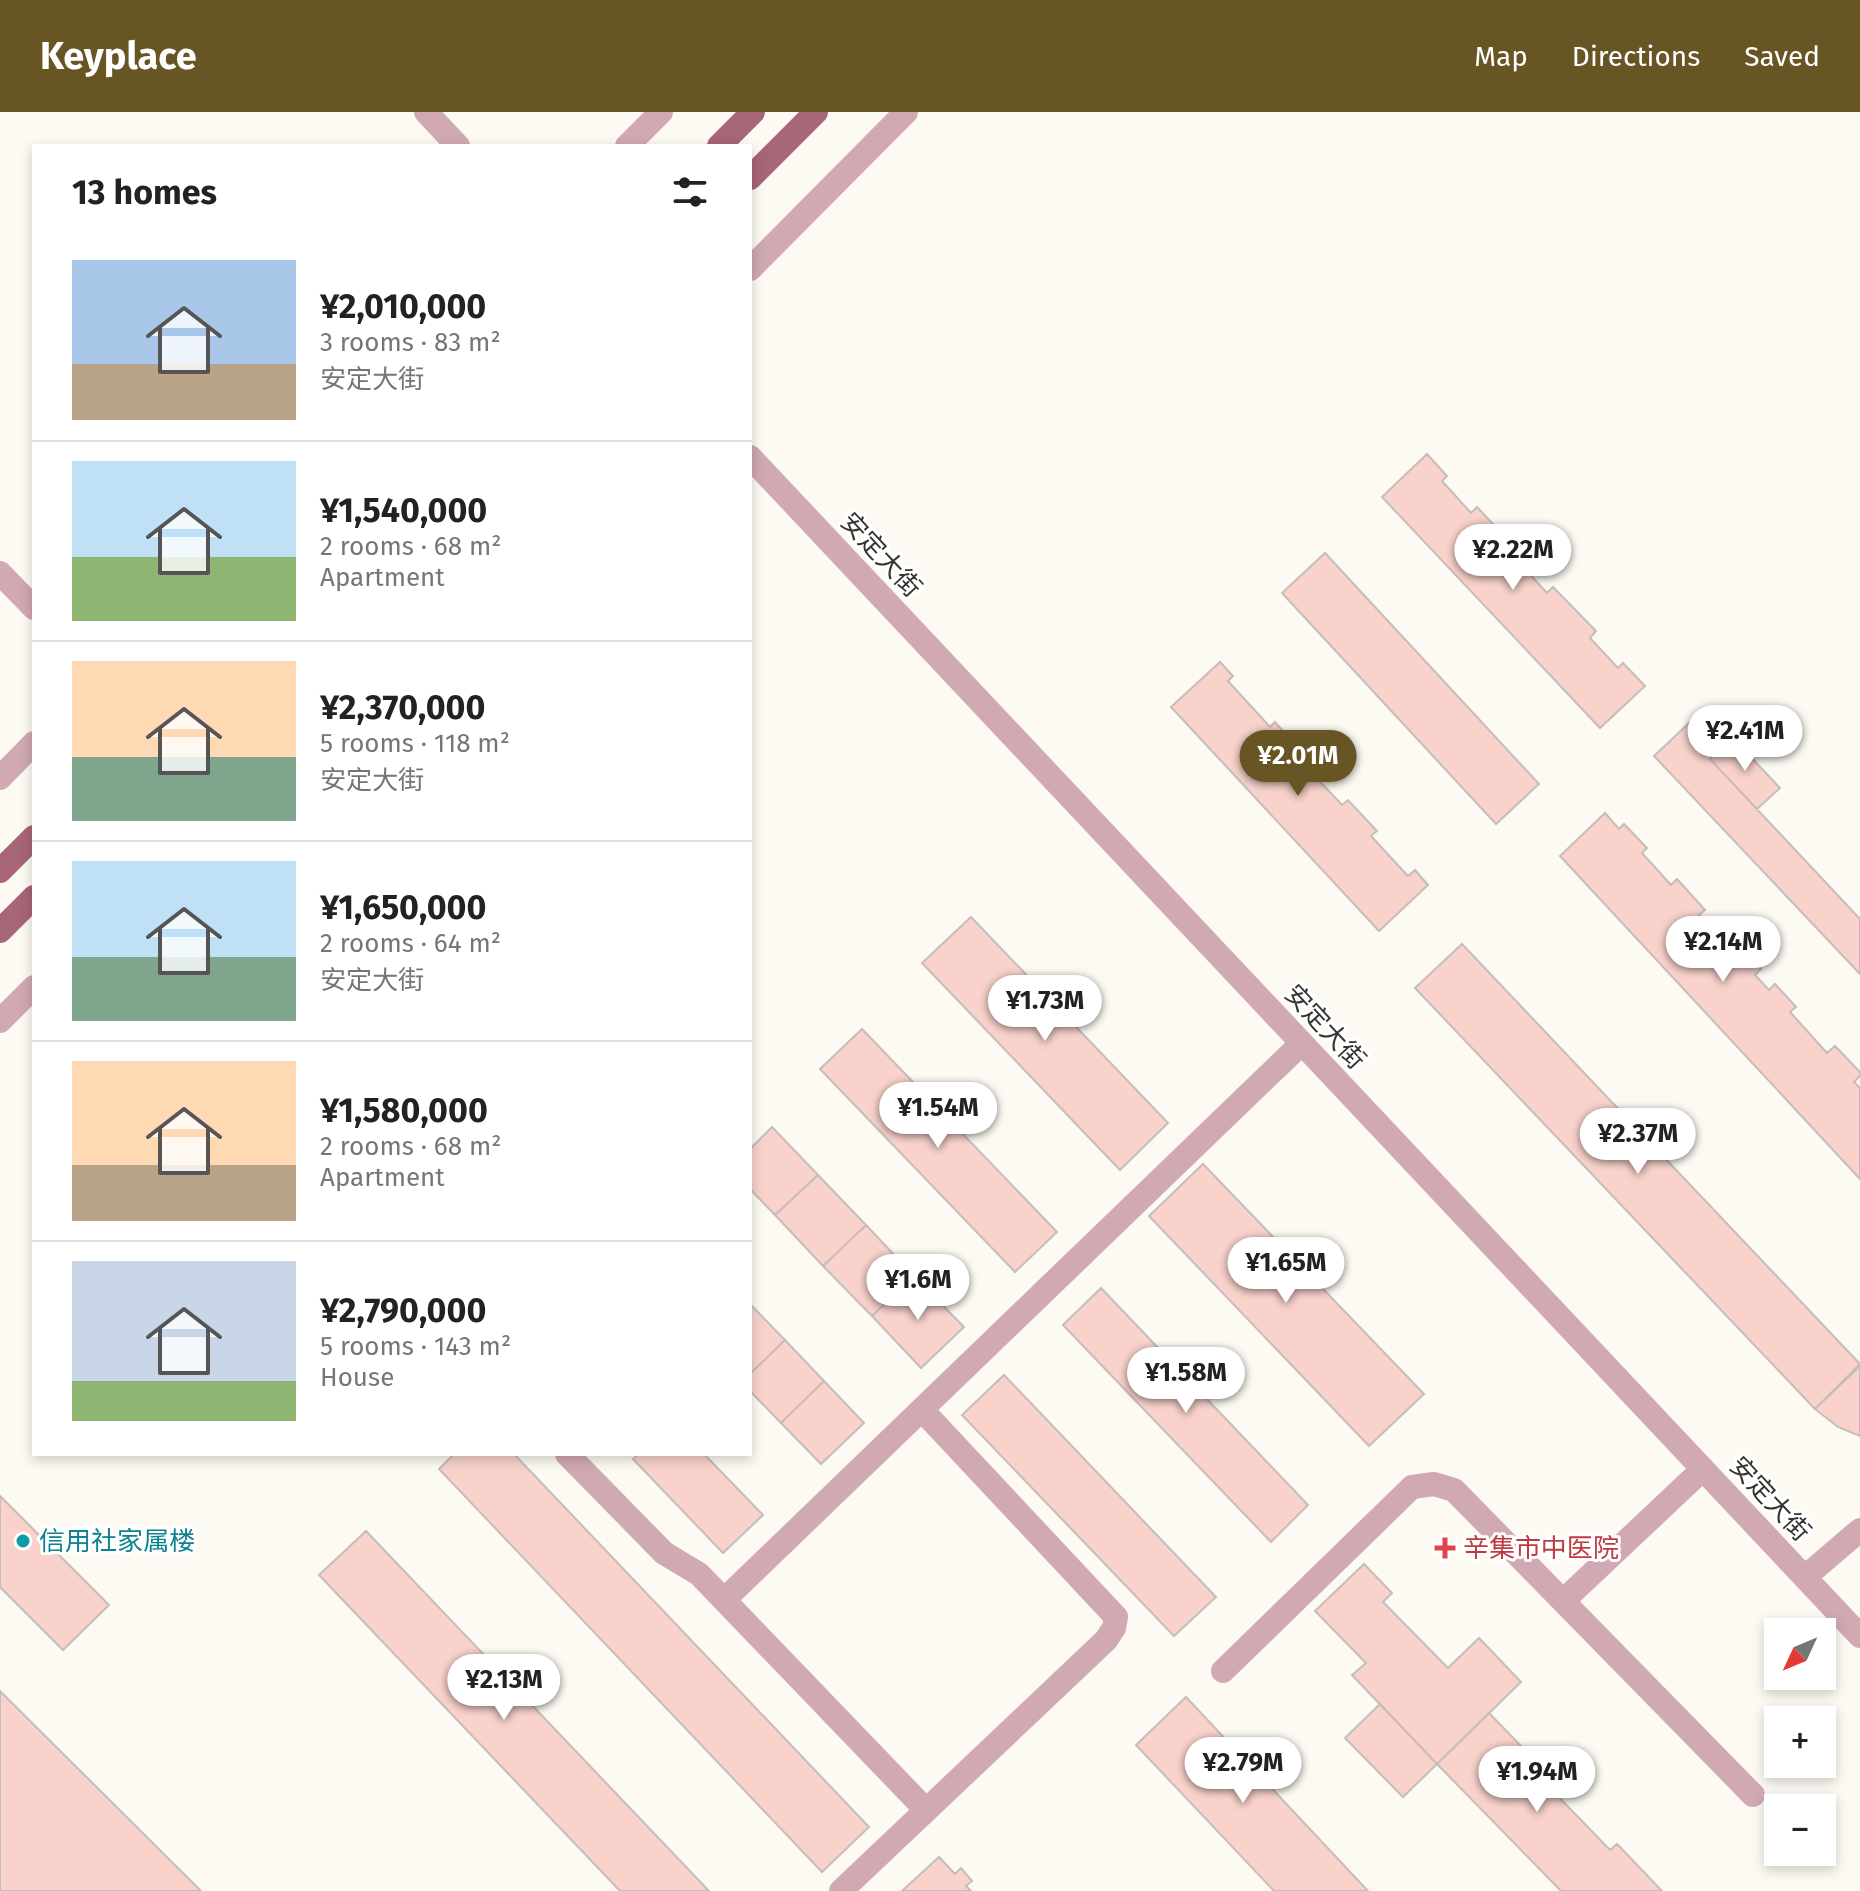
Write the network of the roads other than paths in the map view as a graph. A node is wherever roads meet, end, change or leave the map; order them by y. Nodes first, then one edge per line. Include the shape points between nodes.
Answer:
1 (426, 112) edge
2 (661, 112) edge
3 (753, 112) edge
4 (816, 112) edge
5 (906, 112) edge
6 (456, 144) edge
7 (629, 144) edge
8 (721, 144) edge
9 (752, 176) edge
10 (752, 267) edge
11 (752, 459) edge
12 (0, 573) edge
13 (32, 606) edge
14 (32, 745) edge
15 (0, 778) edge
16 (32, 839) edge
17 (0, 871) edge
18 (32, 899) edge
19 (0, 931) edge
20 (32, 989) edge
21 (0, 1021) edge
22 (1302, 1043) junction
23 (923, 1411) junction
24 (569, 1456) edge
25 (1703, 1469) junction
26 (1860, 1530) edge
27 (1805, 1577) junction
28 (724, 1600) junction
29 (1563, 1601) junction
30 (1860, 1636) edge
31 (1223, 1671) dead end
32 (1753, 1795) dead end
33 (926, 1810) junction
34 (841, 1891) edge

1 - 6 street
2 - 7 street
3 - 8 main road
4 - 9 main road
5 - 10 street
11 - 22 street, 安定大街
12 - 13 street
14 - 15 street
16 - 17 main road
18 - 19 main road
20 - 21 street
22 - 23 street
22 - 25 street, 安定大街
23 - 28 street
23 - 33 street via 1116,1617 1106,1640
24 - 28 street via 664,1553 699,1574
25 - 27 street, 安定大街
25 - 29 street
26 - 27 street
27 - 30 street, 安定大街
28 - 33 street
29 - 31 street via 1454,1490 1434,1484 1412,1487
29 - 32 street
33 - 34 street

